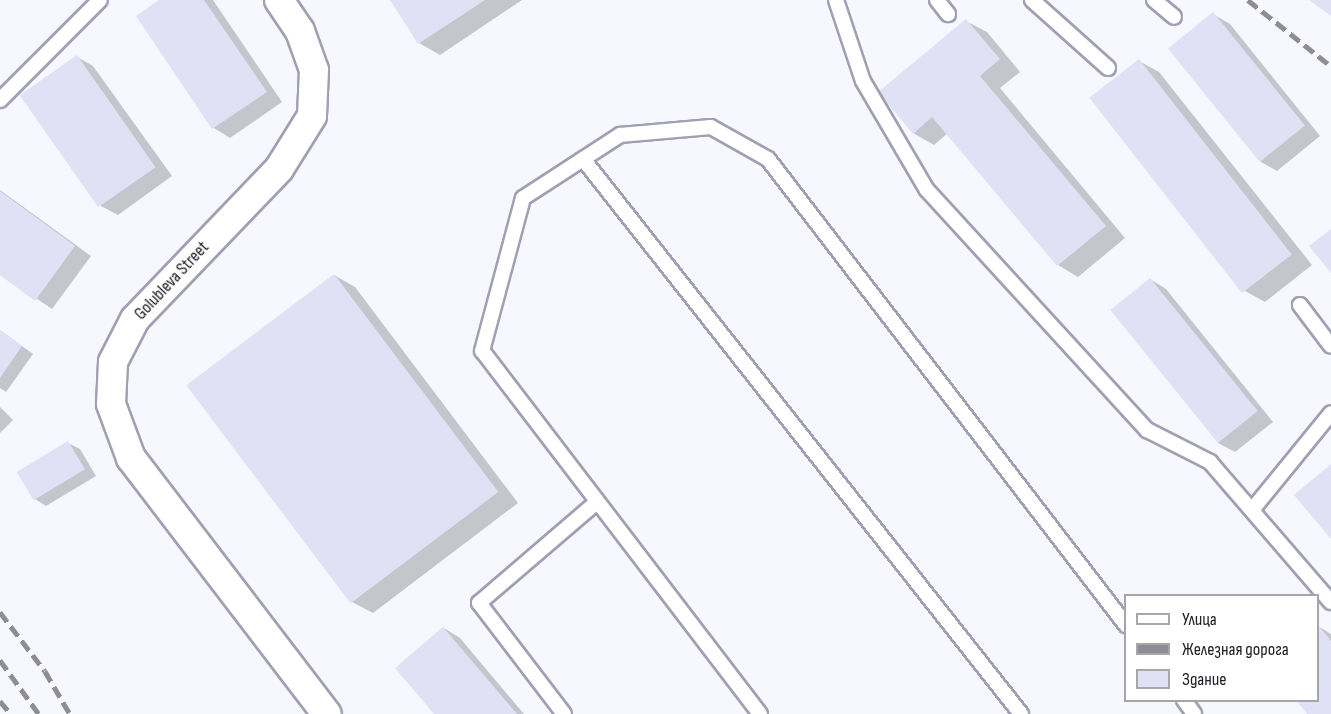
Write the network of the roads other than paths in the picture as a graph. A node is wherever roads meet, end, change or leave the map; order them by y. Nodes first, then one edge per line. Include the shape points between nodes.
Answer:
1 (279, 0) edge
2 (836, 0) edge
3 (937, 0) edge
4 (1032, 0) edge
5 (1154, 0) edge
6 (93, 3) edge
7 (948, 14) dead end
8 (1174, 17) dead end
9 (1108, 68) dead end
10 (0, 99) edge
11 (583, 159) junction
12 (1300, 305) dead end
13 (1331, 346) edge
14 (1331, 412) edge
15 (597, 502) junction
16 (1252, 510) junction
17 (1331, 602) edge
18 (1124, 623) edge
19 (327, 714) edge
20 (564, 714) edge
21 (760, 714) edge
22 (1022, 714) edge

1 - 19 street, Golubleva Street via 300,31 314,70 312,116 279,169 135,319 113,362 111,404 131,458
2 - 16 lane via 863,81 927,190 1146,430 1210,462
3 - 7 lane
4 - 9 lane
5 - 8 lane
6 - 10 lane
11 - 15 lane via 523,198 482,351
11 - 18 lane via 620,135 711,127 768,159
11 - 22 lane
12 - 13 lane
14 - 16 lane
15 - 20 lane via 479,603
15 - 21 lane
16 - 17 lane

